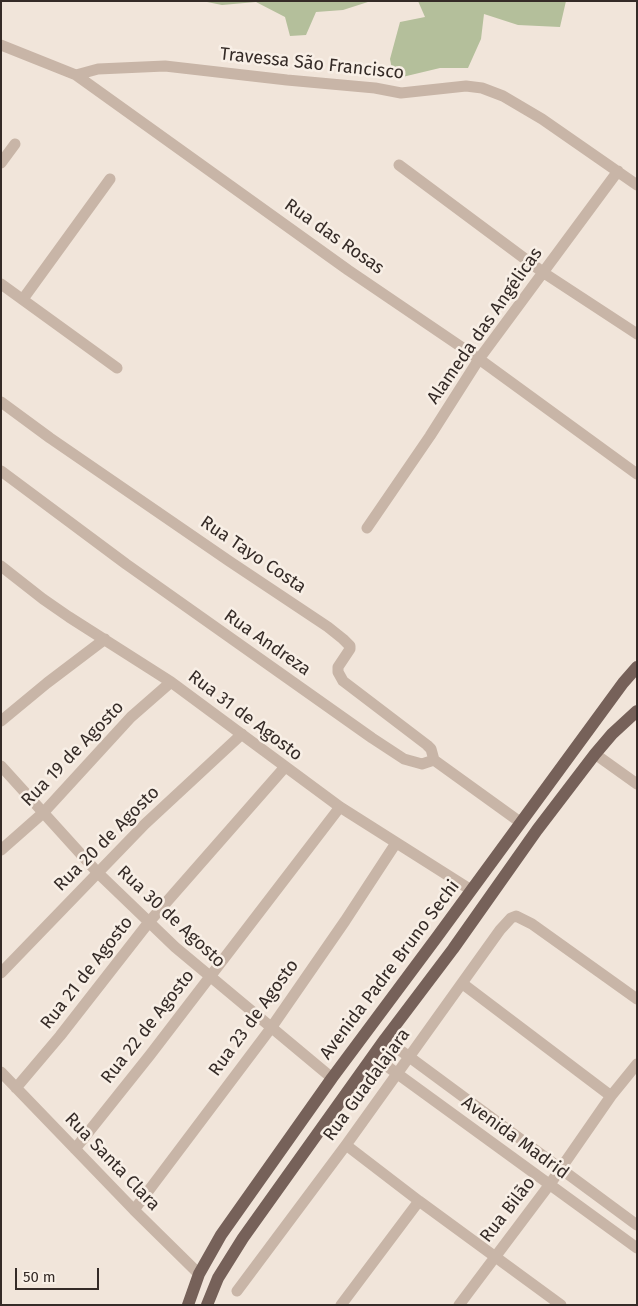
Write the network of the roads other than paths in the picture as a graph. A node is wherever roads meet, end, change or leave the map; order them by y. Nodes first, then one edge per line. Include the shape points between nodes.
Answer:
1 (1, 45) edge
2 (76, 75) junction
3 (15, 144) dead end
4 (1, 163) edge
5 (400, 165) dead end
6 (618, 171) junction
7 (110, 179) dead end
8 (637, 185) edge
9 (544, 273) junction
10 (1, 284) edge
11 (23, 299) junction
12 (637, 334) edge
13 (479, 359) junction
14 (117, 368) dead end
15 (1, 402) edge
16 (1, 471) edge
17 (637, 474) edge
18 (367, 528) dead end
19 (1, 566) edge
20 (105, 639) junction
21 (637, 667) edge
22 (171, 682) junction
23 (623, 683) junction
24 (636, 687) edge
25 (637, 711) edge
26 (1, 720) edge
27 (242, 734) junction
28 (595, 754) junction
29 (434, 760) junction
30 (1, 766) edge
31 (285, 768) junction
32 (637, 784) edge
33 (340, 807) junction
34 (42, 813) junction
35 (520, 822) junction
36 (396, 843) junction
37 (1, 850) edge
38 (98, 873) junction
39 (471, 890) junction
40 (149, 922) junction
41 (1, 973) edge
42 (209, 977) junction
43 (463, 984) junction
44 (637, 999) edge
45 (271, 1028) junction
46 (385, 1039) junction
47 (373, 1056) junction
48 (409, 1057) junction
49 (637, 1064) edge
50 (1, 1072) edge
51 (397, 1073) junction
52 (332, 1078) junction
53 (16, 1088) junction
54 (611, 1096) junction
55 (346, 1145) junction
56 (74, 1149) junction
57 (560, 1169) junction
58 (550, 1184) junction
59 (419, 1201) junction
60 (134, 1210) junction
61 (637, 1226) edge
62 (627, 1241) junction
63 (637, 1248) edge
64 (495, 1256) junction
65 (199, 1274) junction
66 (237, 1291) dead end
67 (188, 1305) edge
68 (206, 1305) edge
69 (341, 1305) edge
70 (459, 1305) edge
71 (561, 1305) edge

1 - 2 street, Rua das Rosas
2 - 6 street, Travessa São Francisco via 98,69 166,66 401,93 466,86 482,88 503,96 542,119
2 - 13 street, Rua das Rosas via 348,270
3 - 4 street
5 - 9 street
6 - 8 street, Travessa São Francisco
6 - 9 street, Alameda das Angélicas
7 - 11 street
9 - 12 street
9 - 13 street, Alameda das Angélicas
10 - 11 street
11 - 14 street
13 - 17 street, Rua das Rosas
13 - 18 street, Alameda das Angélicas
15 - 29 street, Rua Tayo Costa via 344,639 350,649 338,667 343,681 428,745
16 - 29 street, Rua Andreza via 372,738 404,759 422,764
19 - 20 street, Rua 31 de Agosto via 43,599
20 - 22 street, Rua 31 de Agosto
20 - 26 street
21 - 23 main road, Avenida Padre Bruno Sechi
22 - 27 street, Rua 31 de Agosto
22 - 34 street, Rua 19 de Agosto via 131,717
23 - 24 main road
23 - 35 main road, Avenida Padre Bruno Sechi
25 - 28 main road, Avenida Padre Bruno Sechi
27 - 31 street, Rua 31 de Agosto
27 - 38 street, Rua 20 de Agosto
28 - 32 street
28 - 46 main road, Avenida Padre Bruno Sechi
29 - 35 street
30 - 34 street, Rua 30 de Agosto
31 - 33 street, Rua 31 de Agosto
31 - 40 street, Rua 21 de Agosto
33 - 36 street, Rua 31 de Agosto
33 - 42 street, Rua 22 de Agosto
34 - 37 street, Rua 19 de Agosto
34 - 38 street, Rua 30 de Agosto
35 - 39 main road, Avenida Padre Bruno Sechi
36 - 39 street, Rua 31 de Agosto
36 - 45 street, Rua 23 de Agosto
38 - 40 street, Rua 30 de Agosto
38 - 41 street, Rua 20 de Agosto
39 - 52 main road, Avenida Padre Bruno Sechi
40 - 42 street, Rua 30 de Agosto
40 - 53 street, Rua 21 de Agosto
42 - 45 street, Rua 30 de Agosto
42 - 56 street, Rua 22 de Agosto
43 - 44 street, Rua Guadalajara via 507,922 516,916
43 - 48 street, Rua Guadalajara
43 - 54 street
45 - 52 street, Rua 30 de Agosto
45 - 60 street, Rua 23 de Agosto
46 - 47 main road, Avenida Padre Bruno Sechi
46 - 48 street, Avenida Madrid
47 - 51 street, Avenida Madrid
47 - 68 main road, Avenida Padre Bruno Sechi via 243,1238 218,1278
48 - 51 street, Rua Guadalajara
48 - 57 street, Avenida Madrid
49 - 54 street, Rua Bilão
50 - 53 street, Rua Santa Clara
51 - 55 street, Rua Guadalajara
51 - 58 street, Avenida Madrid
52 - 65 main road, Avenida Padre Bruno Sechi via 221,1235
53 - 56 street, Rua Santa Clara
54 - 57 street, Rua Bilão
55 - 59 street
55 - 66 street, Rua Guadalajara
56 - 60 street, Rua Santa Clara
57 - 58 street, Rua Bilão
57 - 61 street, Avenida Madrid
58 - 62 street, Avenida Madrid
58 - 64 street, Rua Bilão
59 - 64 street
59 - 69 street
60 - 65 street, Rua Santa Clara
61 - 62 street
62 - 63 street, Avenida Madrid
64 - 70 street, Rua Bilão
64 - 71 street
65 - 67 main road, Avenida Padre Bruno Sechi

